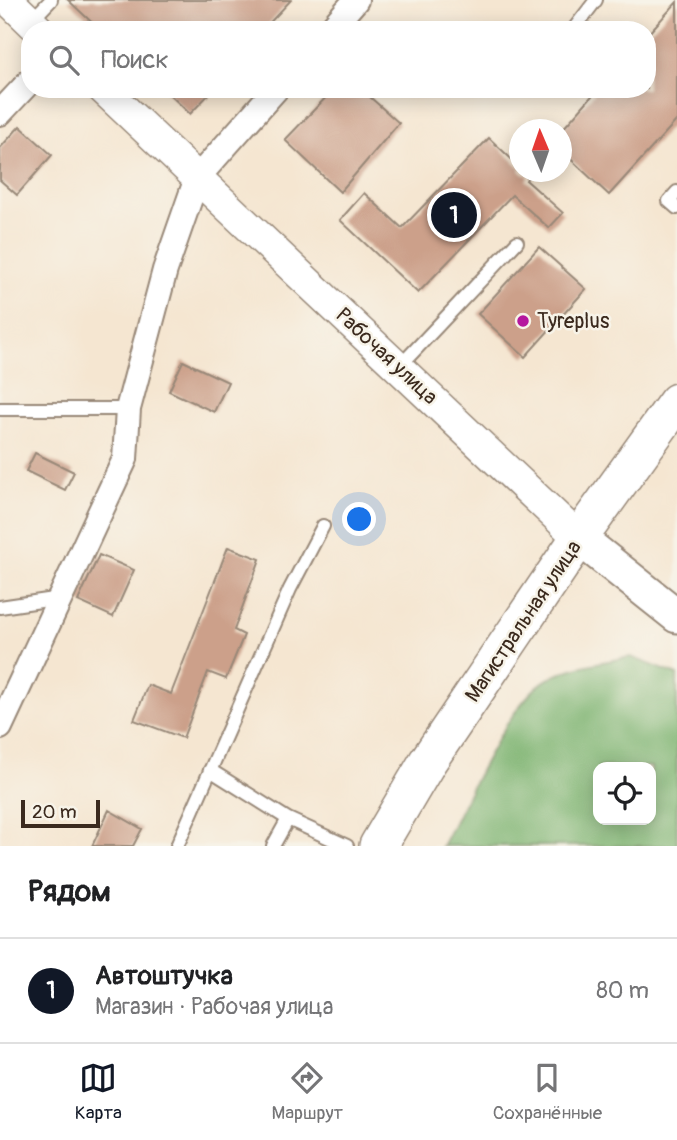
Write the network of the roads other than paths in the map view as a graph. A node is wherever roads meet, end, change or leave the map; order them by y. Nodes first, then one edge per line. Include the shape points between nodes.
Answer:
1 (8, 0) edge
2 (51, 0) edge
3 (356, 0) edge
4 (596, 0) edge
5 (30, 21) edge
6 (38, 21) edge
7 (338, 21) edge
8 (580, 21) edge
9 (21, 91) edge
10 (113, 98) edge
11 (268, 98) edge
12 (0, 113) edge
13 (197, 178) junction
14 (677, 192) edge
15 (677, 208) edge
16 (517, 242) dead end
17 (399, 367) junction
18 (677, 402) edge
19 (0, 409) edge
20 (128, 409) junction
21 (323, 526) dead end
22 (579, 538) junction
23 (61, 598) junction
24 (0, 607) edge
25 (677, 616) edge
26 (0, 727) edge
27 (210, 770) junction
28 (288, 819) junction
29 (177, 846) edge
30 (273, 846) edge
31 (347, 846) edge
32 (378, 846) edge

1 - 5 street
2 - 6 lane
3 - 7 street
4 - 8 lane
9 - 12 street
10 - 13 street, Рабочая улица
11 - 13 street
13 - 17 street, Рабочая улица
13 - 20 street via 165,270
14 - 15 lane via 669,201
16 - 17 lane
17 - 22 street, Рабочая улица
18 - 22 main road, Магистральная улица
19 - 20 lane
20 - 23 street via 125,459
21 - 27 lane
22 - 25 main road, Рабочая улица
22 - 32 main road, Магистральная улица via 428,761
23 - 24 lane
23 - 26 street
27 - 28 lane
27 - 29 lane
28 - 30 lane
28 - 31 lane

